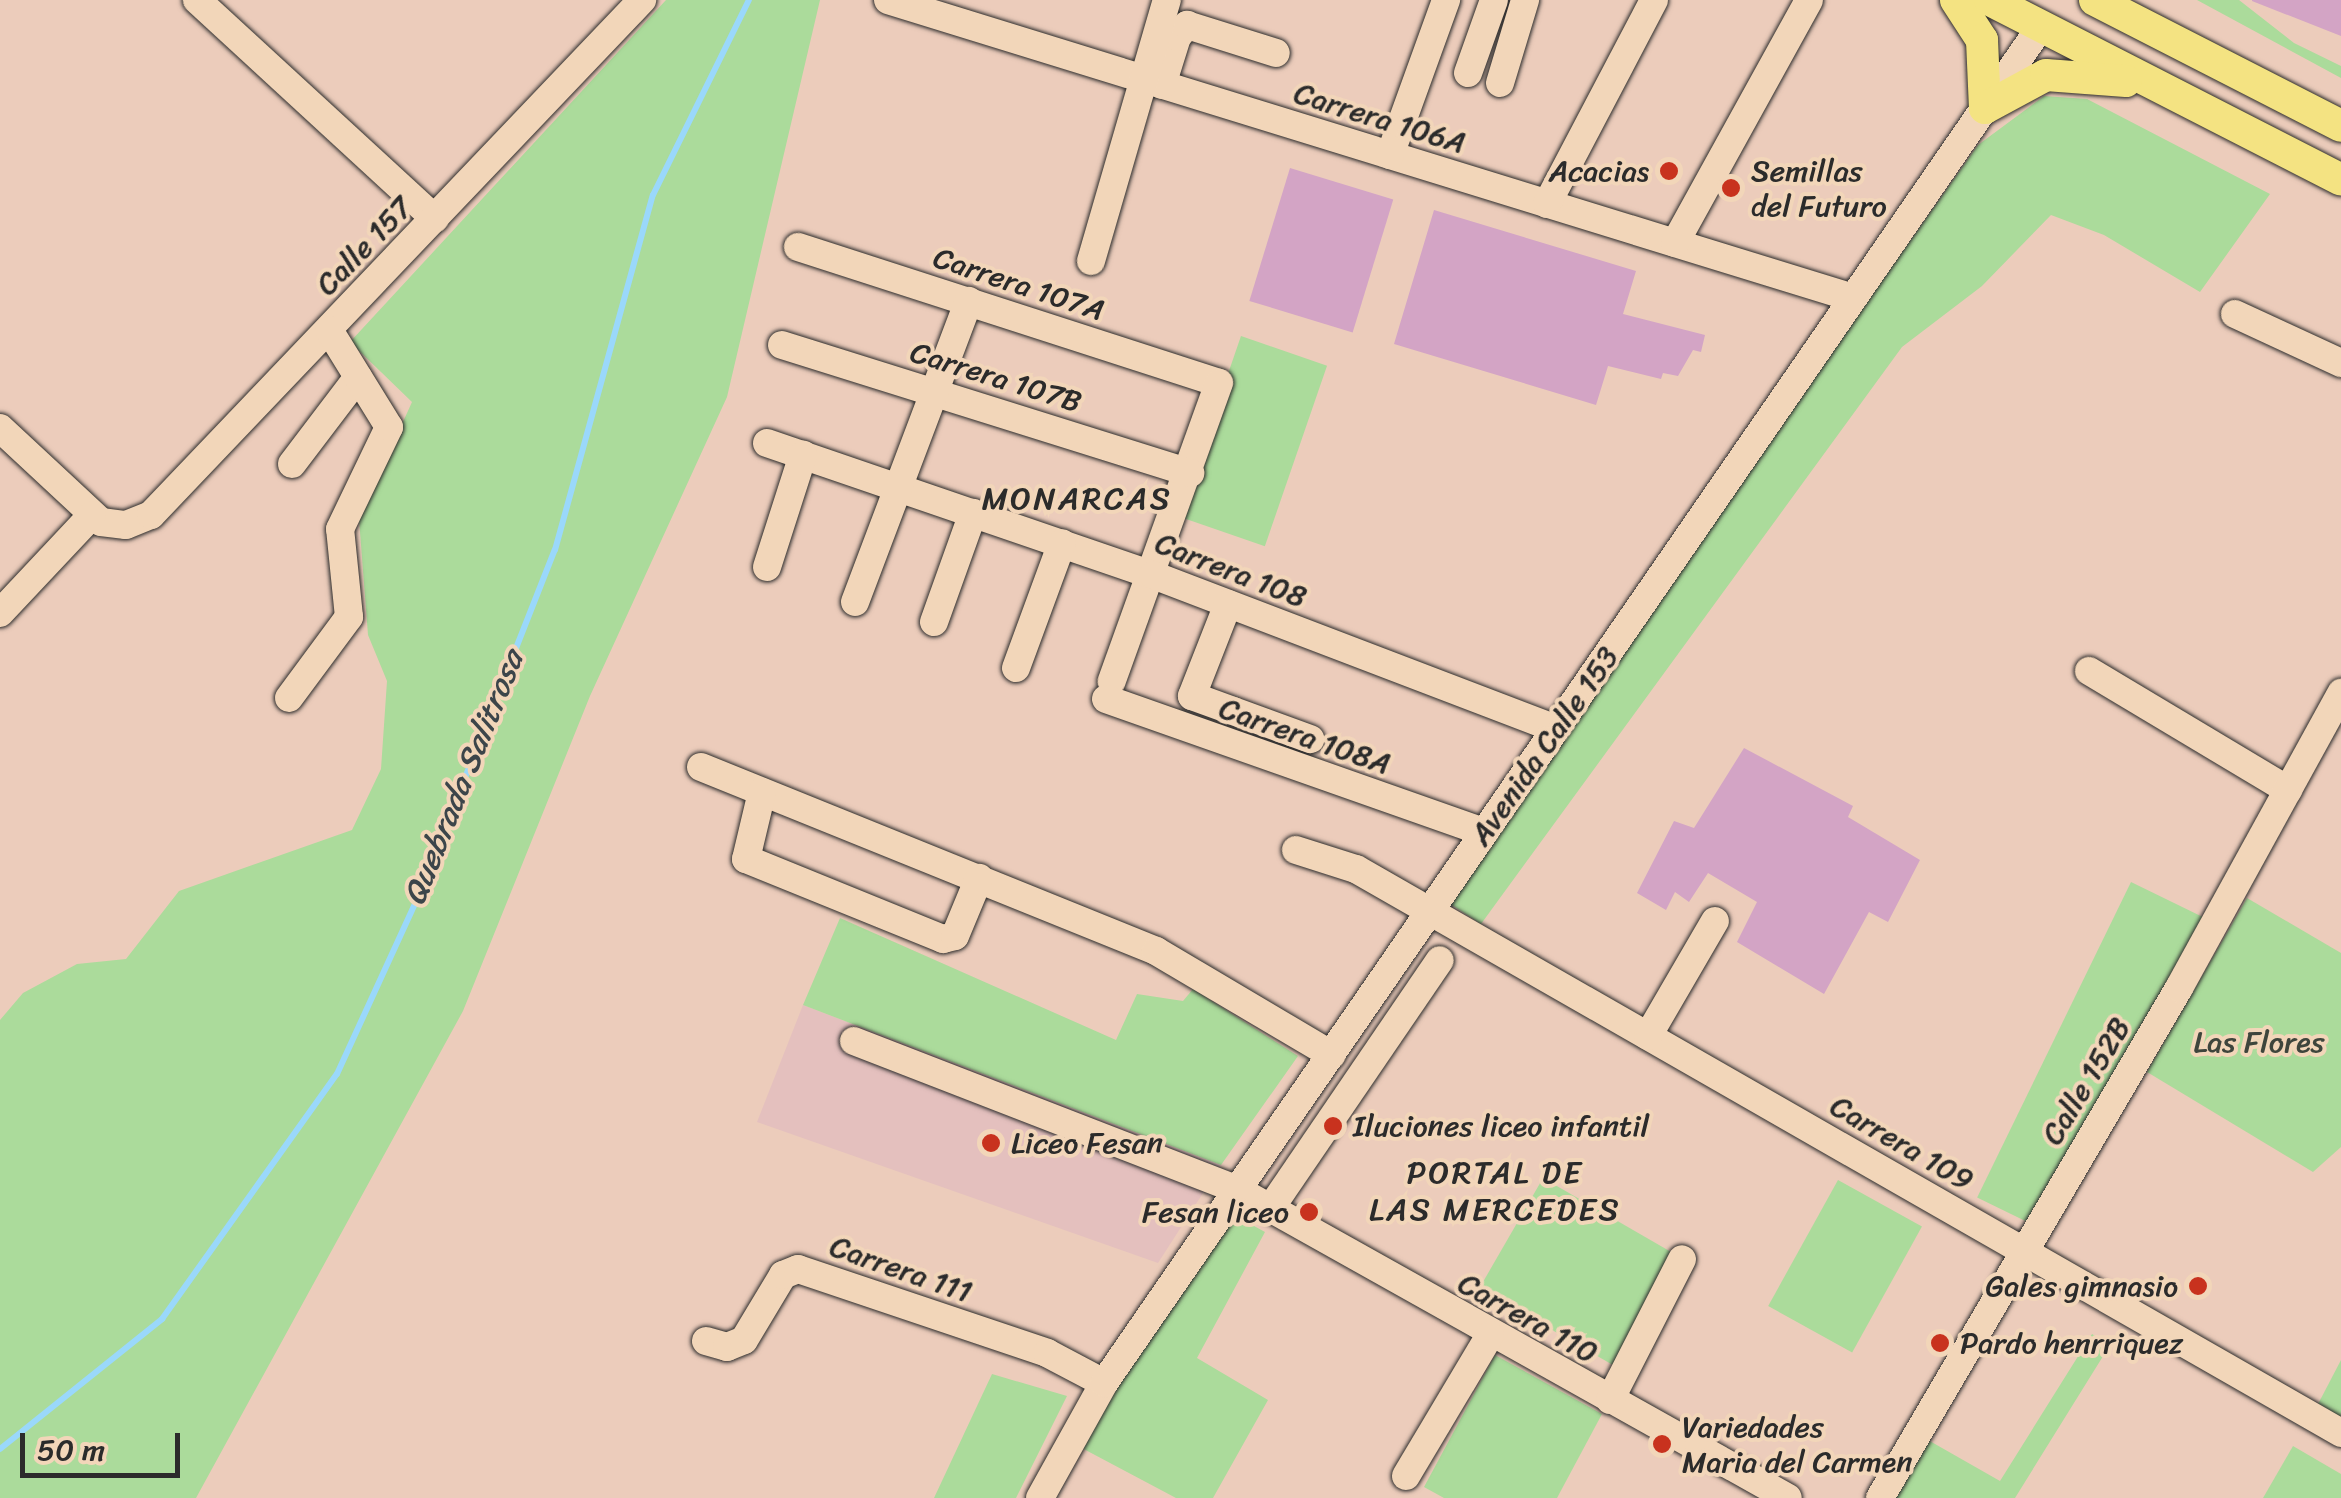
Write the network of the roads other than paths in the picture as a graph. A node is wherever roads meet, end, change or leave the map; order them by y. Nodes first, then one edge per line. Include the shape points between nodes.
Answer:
1 (197, 0) edge
2 (642, 0) edge
3 (888, 0) edge
4 (1167, 0) edge
5 (1446, 0) edge
6 (1494, 0) edge
7 (1525, 0) edge
8 (1654, 0) edge
9 (1809, 0) edge
10 (1956, 0) edge
11 (1990, 0) edge
12 (2095, 0) edge
13 (2148, 0) edge
14 (930, 6) edge
15 (2049, 13) edge
16 (1276, 53) dead end
17 (1468, 72) dead end
18 (2244, 76) junction
19 (1152, 82) junction
20 (1500, 84) dead end
21 (2163, 92) junction
22 (1985, 108) junction
23 (2341, 126) edge
24 (1390, 155) junction
25 (2341, 180) edge
26 (1547, 204) junction
27 (435, 219) junction
28 (1675, 243) junction
29 (798, 247) dead end
30 (1091, 261) dead end
31 (1853, 298) junction
32 (969, 301) junction
33 (2235, 314) dead end
34 (329, 330) junction
35 (782, 345) dead end
36 (2341, 364) edge
37 (358, 377) junction
38 (938, 393) junction
39 (0, 428) edge
40 (767, 443) dead end
41 (804, 455) junction
42 (292, 464) dead end
43 (1190, 473) junction
44 (898, 487) junction
45 (973, 514) junction
46 (92, 515) junction
47 (1062, 543) junction
48 (767, 567) dead end
49 (1154, 575) junction
50 (856, 602) dead end
51 (1228, 604) junction
52 (0, 613) edge
53 (934, 622) dead end
54 (1016, 668) dead end
55 (2088, 671) dead end
56 (2341, 692) edge
57 (289, 698) dead end
58 (1556, 729) junction
59 (1310, 738) dead end
60 (701, 767) dead end
61 (2288, 790) junction
62 (762, 792) junction
63 (1484, 832) junction
64 (1296, 850) dead end
65 (980, 878) junction
66 (1430, 913) junction
67 (1715, 920) dead end
68 (1440, 960) dead end
69 (1648, 1036) junction
70 (854, 1041) dead end
71 (1332, 1054) junction
72 (1238, 1190) junction
73 (1270, 1209) junction
74 (2024, 1249) junction
75 (1682, 1258) dead end
76 (1490, 1335) junction
77 (706, 1341) dead end
78 (1104, 1383) junction
79 (1610, 1400) junction
80 (2341, 1433) edge
81 (1406, 1476) dead end
82 (1043, 1497) edge
83 (1788, 1498) edge
84 (1880, 1498) edge

1 - 27 street
2 - 27 street, Calle 157
3 - 14 street, Carrera 106A
4 - 19 street
5 - 24 street
6 - 17 street
7 - 20 street
8 - 26 street
9 - 28 street
10 - 22 main road via 1982,40
11 - 15 main road
12 - 18 main road
13 - 18 main road
14 - 19 street, Carrera 106A
15 - 21 main road
15 - 22 street, Avenida Calle 153
16 - 19 street via 1187,25
18 - 23 main road
19 - 24 street, Carrera 106A
19 - 30 street
21 - 22 main road via 2060,73 2032,78
21 - 25 main road
22 - 31 street, Avenida Calle 153
24 - 26 street, Carrera 106A
26 - 28 street, Carrera 106A
27 - 34 street, Calle 157
28 - 31 street, Carrera 106A
29 - 32 street, Carrera 107A
31 - 58 street, Avenida Calle 153
32 - 38 street
32 - 43 street, Carrera 107A via 1219,384
33 - 36 street
34 - 37 street
34 - 46 street, Calle 157 via 151,514 126,525
35 - 38 street, Carrera 107B
37 - 42 street
37 - 57 street via 389,427 340,530 349,616
38 - 43 street, Carrera 107B
38 - 44 street
39 - 46 street
40 - 41 street, Carrera 108
41 - 44 street, Carrera 108
41 - 48 street
43 - 49 street
44 - 45 street, Carrera 108
44 - 50 street
45 - 47 street, Carrera 108
45 - 53 street
46 - 52 street
47 - 49 street, Carrera 108
47 - 54 street
49 - 51 street, Carrera 108
49 - 63 street, Carrera 108A via 1109,690
51 - 58 street, Carrera 108
51 - 59 street via 1192,696
55 - 61 street
56 - 61 street, Calle 152B
58 - 63 street, Avenida Calle 153
60 - 62 street
61 - 74 street, Calle 152B
62 - 65 street
62 - 65 street via 746,859 943,939 955,936
63 - 66 street, Avenida Calle 153
64 - 66 street, Carrera 109 via 1356,869
65 - 71 street via 1156,951
66 - 69 street, Carrera 109
66 - 71 street, Avenida Calle 153
67 - 69 street
68 - 73 street
69 - 74 street, Carrera 109
70 - 72 street, Carrera 110
71 - 72 street, Avenida Calle 153
72 - 73 street, Carrera 110
72 - 78 street, Avenida Calle 153
73 - 76 street, Carrera 110
74 - 80 street, Carrera 109
74 - 84 street, Calle 152B
75 - 79 street
76 - 79 street, Carrera 110
76 - 81 street
77 - 78 street, Carrera 111 via 727,1347 744,1340 784,1275 798,1269 1047,1353
78 - 82 street, Avenida Calle 153
79 - 83 street, Carrera 110

